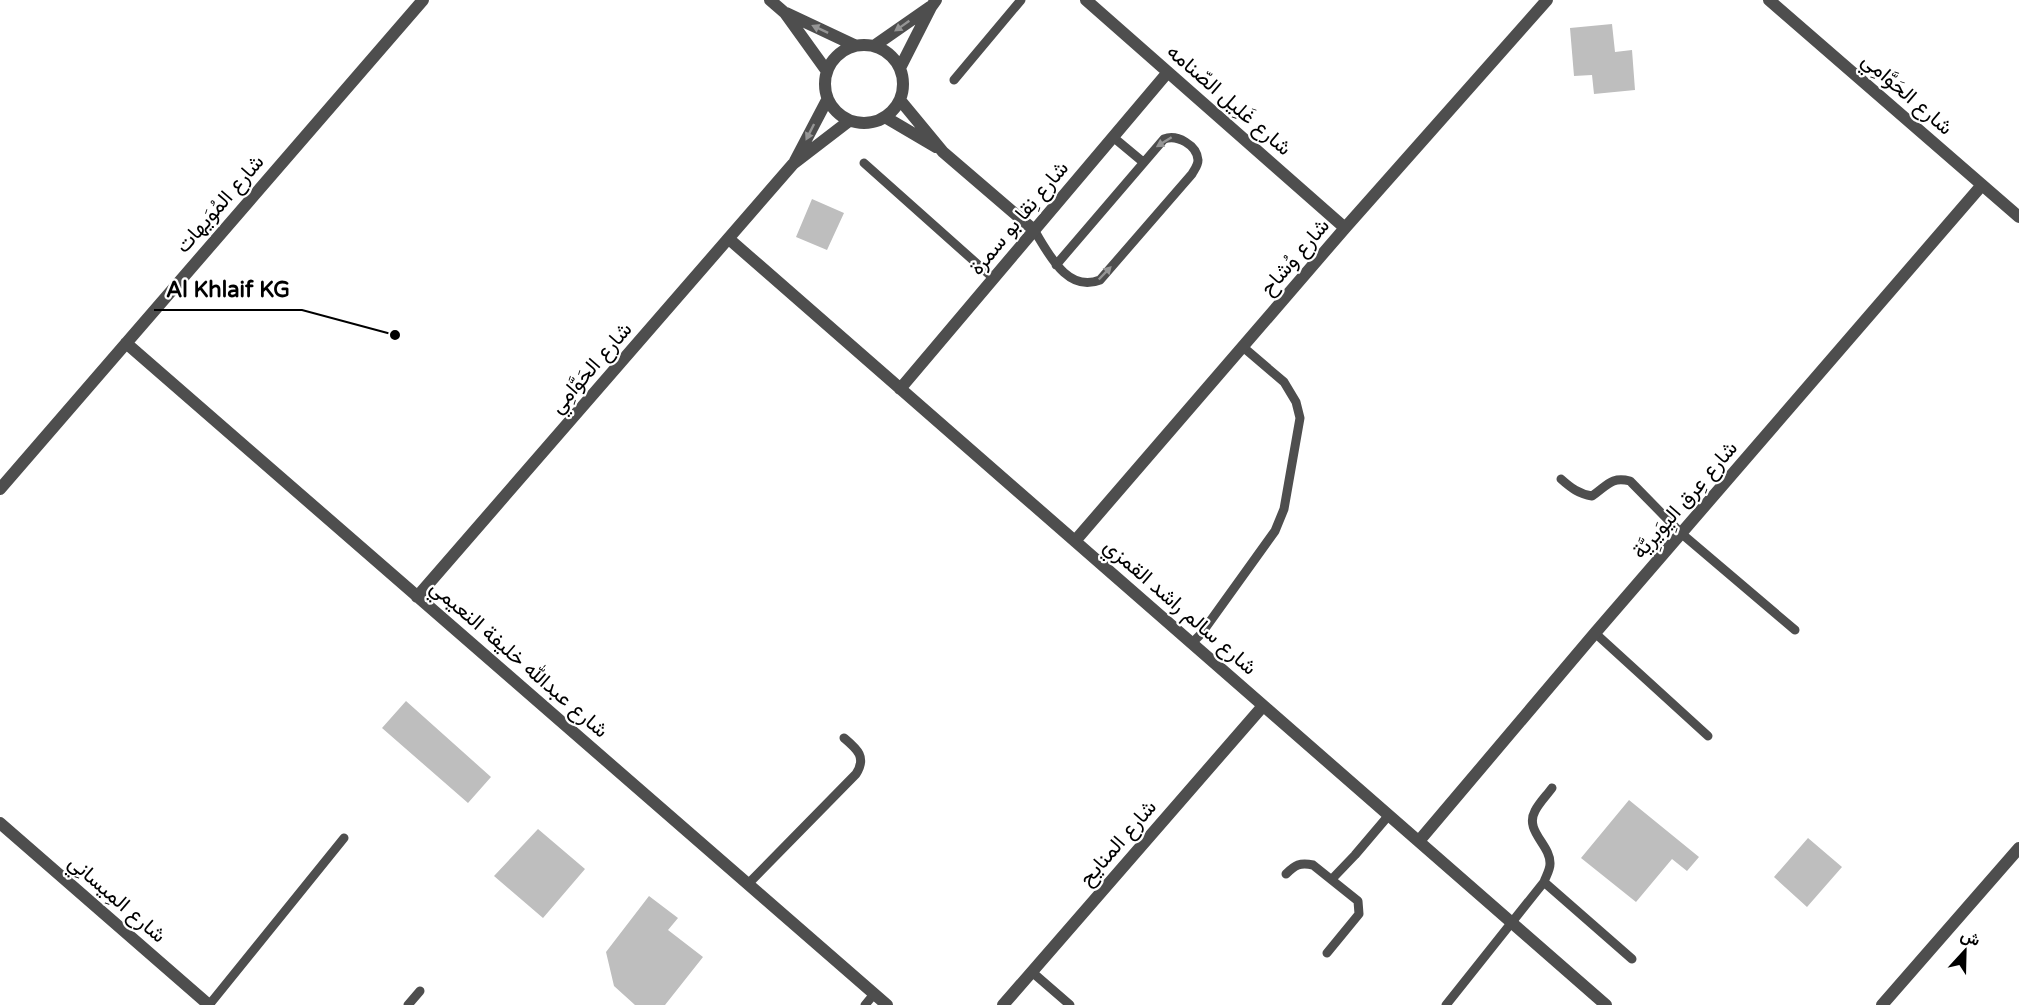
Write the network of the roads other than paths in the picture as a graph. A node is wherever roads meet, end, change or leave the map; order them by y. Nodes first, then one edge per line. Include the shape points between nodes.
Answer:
1 (423, 0) edge
2 (770, 0) edge
3 (1021, 0) edge
4 (1086, 0) edge
5 (1547, 0) edge
6 (1769, 0) edge
7 (933, 3) edge
8 (785, 13) junction
9 (854, 45) junction
10 (874, 46) junction
11 (900, 68) junction
12 (826, 70) junction
13 (1168, 72) junction
14 (954, 81) dead end
15 (827, 100) junction
16 (900, 100) junction
17 (885, 117) junction
18 (849, 121) junction
19 (1113, 137) junction
20 (943, 152) junction
21 (1143, 162) junction
22 (864, 163) dead end
23 (793, 164) junction
24 (1982, 185) junction
25 (2019, 217) edge
26 (1345, 228) junction
27 (1034, 230) junction
28 (729, 239) junction
29 (1056, 266) junction
30 (993, 278) junction
31 (126, 343) junction
32 (1243, 347) junction
33 (900, 389) junction
34 (1561, 479) dead end
35 (0, 489) edge
36 (1682, 534) junction
37 (1075, 541) junction
38 (417, 597) junction
39 (1795, 630) dead end
40 (1595, 633) junction
41 (1192, 643) junction
42 (1263, 706) junction
43 (1708, 736) dead end
44 (844, 738) dead end
45 (1552, 788) dead end
46 (1389, 815) junction
47 (0, 823) edge
48 (344, 838) dead end
49 (1419, 841) junction
50 (2019, 848) edge
51 (1286, 874) dead end
52 (1332, 879) junction
53 (1544, 882) junction
54 (748, 884) junction
55 (1511, 922) junction
56 (1327, 953) dead end
57 (1632, 959) dead end
58 (1032, 972) junction
59 (420, 991) dead end
60 (874, 994) junction
61 (209, 1005) edge
62 (408, 1005) edge
63 (865, 1005) edge
64 (887, 1005) edge
65 (1003, 1005) edge
66 (1070, 1005) edge
67 (1446, 1005) edge
68 (1606, 1005) edge
69 (1882, 1005) edge

1 - 31 street, شارع المُوَيهات
2 - 8 street
3 - 14 lane
4 - 13 street, شارع غَلِيل الصّنامه
5 - 26 street, شارع وُشاح
6 - 24 street, شارع الحَوَّامِي
7 -> 10 street
7 - 11 street
9 -> 8 street
8 - 12 street
9 - 10 street
9 - 12 street via 832,59
10 - 11 street via 894,58
11 - 16 street
12 - 15 street
13 - 19 street, شارع نِقا بو سمرة
13 - 26 street, شارع غَلِيل الصّنامه
15 - 18 street via 836,113
15 -> 23 street, شارع الحَوَّامِي
16 - 17 street
16 - 20 street
17 - 18 street via 867,124
17 - 20 street
18 - 23 street, شارع الحَوَّامِي
19 - 21 lane
19 - 27 street, شارع نِقا بو سمرة
20 - 27 street
21 - 29 lane
29 -> 21 lane via 1080,283 1100,280 1191,174 1198,160 1195,151 1180,138 1171,136
22 - 30 lane
23 - 28 street, شارع الحَوَّامِي
24 - 25 street, شارع الحَوَّامِي
24 - 36 street, شارع عِرق اليِوَيرِيَّة
26 - 32 street, شارع وُشاح
27 - 29 lane
27 - 30 street, شارع نِقا بو سمرة
28 - 33 street, شارع سالم راشد القمزي
28 - 38 street, شارع الحَوَّامِي
30 - 33 street, شارع نِقا بو سمرة
31 - 35 street, شارع المُوَيهات
31 - 38 street, شارع عبدالله خليفة النعيمي
32 - 37 street, شارع وُشاح
32 - 41 lane via 1284,382 1300,418 1284,508 1275,531
33 - 37 street, شارع سالم راشد القمزي
34 - 36 lane via 1573,490 1592,496 1611,481 1630,481
36 - 39 lane
36 - 40 street, شارع عِرق اليِوَيرِيَّة
37 - 41 street, شارع سالم راشد القمزي
38 - 54 street, شارع عبدالله خليفة النعيمي
40 - 43 lane
40 - 49 street, شارع عِرق اليِوَيرِيَّة
41 - 42 street, شارع سالم راشد القمزي
42 - 46 street, شارع سالم راشد القمزي
42 - 58 street, شارع المنايح
44 - 54 lane via 862,758 856,774
45 - 53 lane via 1532,821 1551,866
46 - 49 street, شارع سالم راشد القمزي
46 - 52 lane
47 - 61 street, شارع المِيسانِي
48 - 61 lane
49 - 55 street, شارع سالم راشد القمزي
50 - 69 street
51 - 52 lane via 1303,863 1313,865
52 - 56 lane via 1360,906 1359,914
53 - 55 lane
53 - 57 lane
54 - 60 street, شارع عبدالله خليفة النعيمي
55 - 67 lane
55 - 68 street, شارع سالم راشد القمزي
58 - 65 street, شارع المنايح
58 - 66 lane
59 - 62 lane
60 - 63 lane
60 - 64 street, شارع عبدالله خليفة النعيمي

